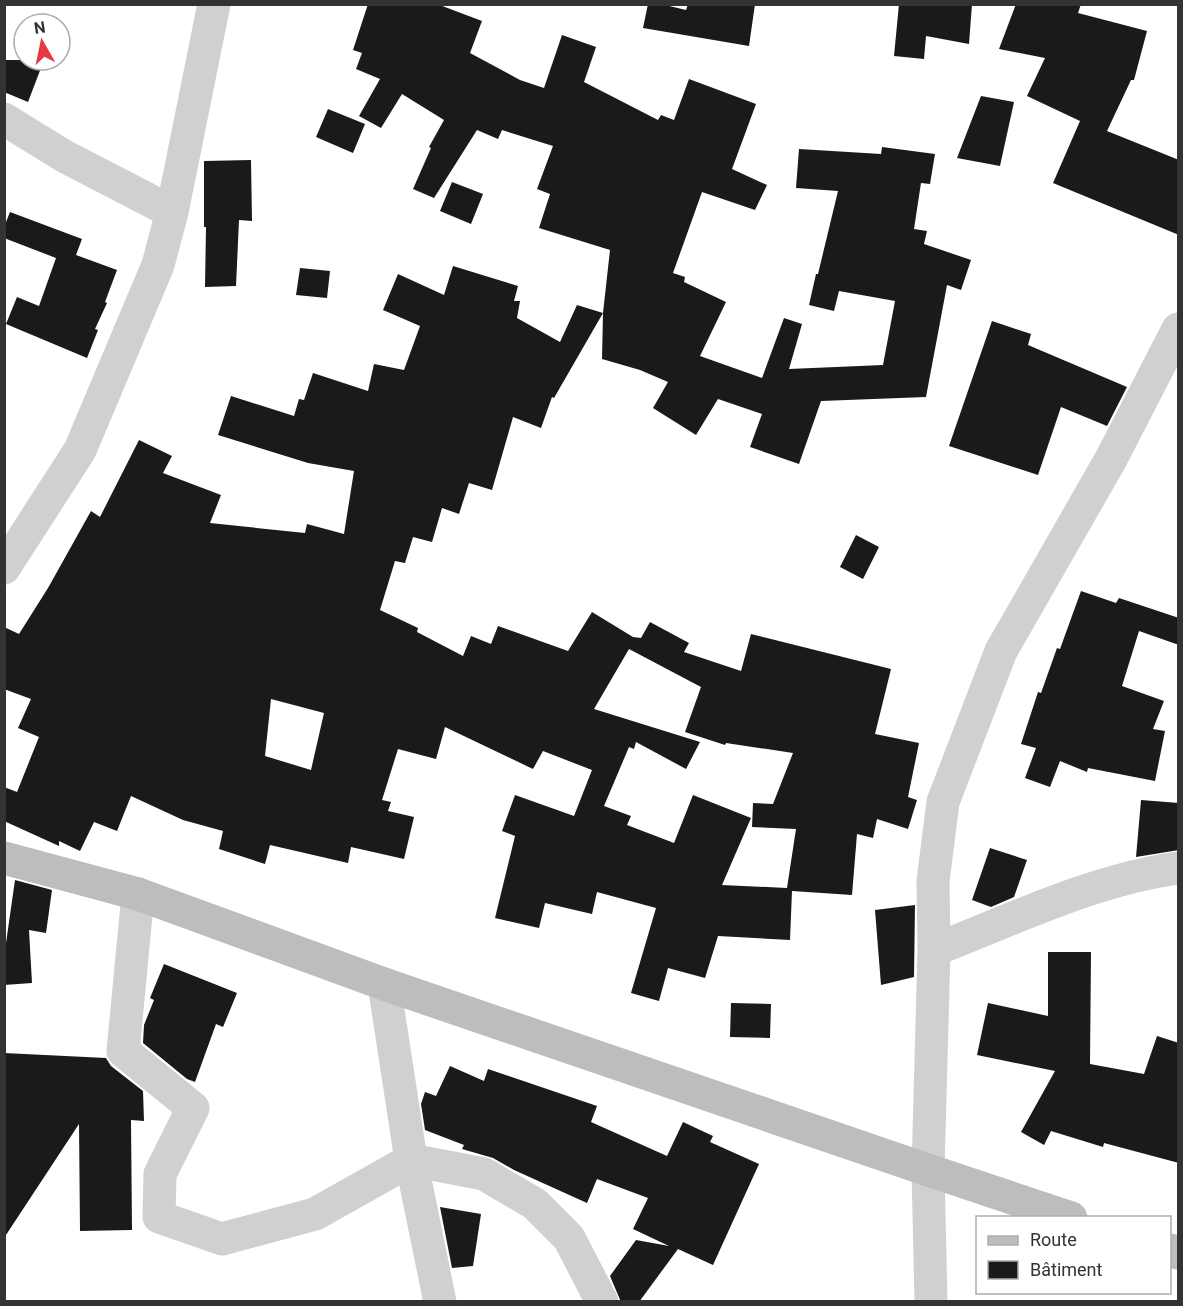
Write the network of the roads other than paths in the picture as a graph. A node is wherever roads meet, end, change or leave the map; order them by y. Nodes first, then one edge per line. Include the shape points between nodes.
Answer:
1 (214, 4) edge
2 (4, 119) edge
3 (172, 212) junction
4 (1179, 329) edge
5 (4, 568) edge
6 (4, 858) edge
7 (1179, 868) edge
8 (138, 894) junction
9 (934, 950) junction
10 (384, 984) junction
11 (411, 1160) junction
12 (928, 1170) junction
13 (1065, 1216) edge
14 (440, 1302) edge
15 (602, 1302) edge
16 (931, 1302) edge

1 - 3 street
2 - 3 street via 63,156
3 - 5 street via 158,265 80,450
4 - 9 street via 1112,459 1001,651 943,802 933,881
6 - 8 street
7 - 9 street via 1091,888
8 - 10 street
8 - 11 street via 123,1051 192,1107 160,1174 159,1216 222,1239 315,1214
9 - 12 street
10 - 11 street
10 - 12 street
11 - 14 street
11 - 15 street via 484,1174 535,1204 569,1238
12 - 13 street
12 - 16 street

